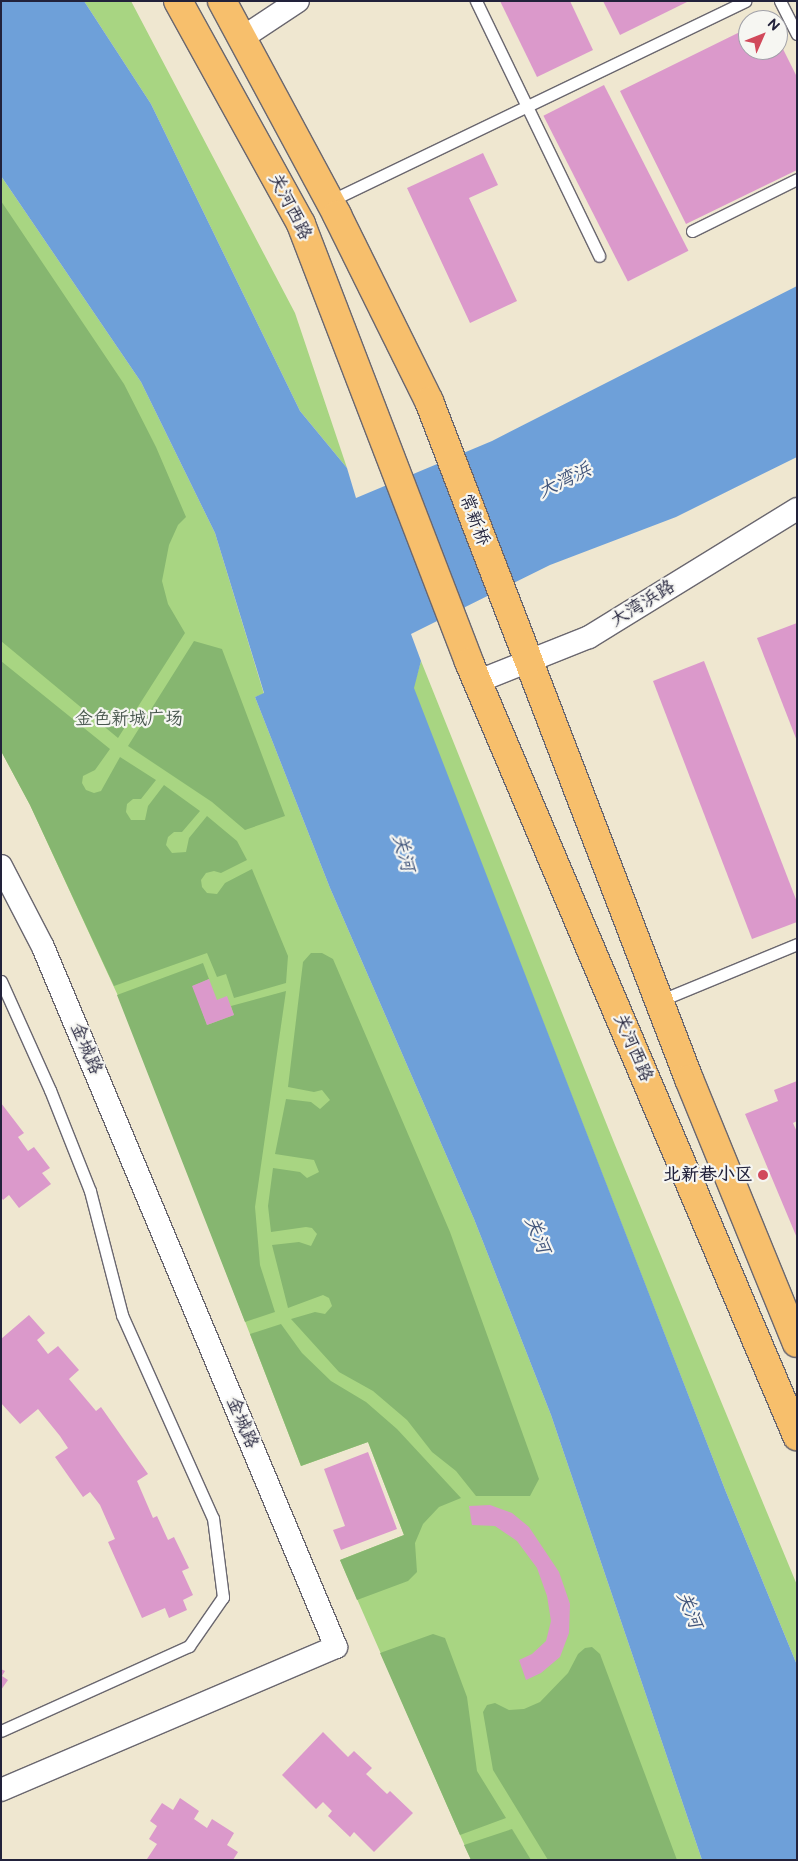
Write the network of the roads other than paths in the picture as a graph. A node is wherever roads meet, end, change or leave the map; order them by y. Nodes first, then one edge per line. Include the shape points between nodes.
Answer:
1 (178, 1) edge
2 (222, 1) edge
3 (298, 1) edge
4 (476, 1) edge
5 (746, 1) edge
6 (780, 1) edge
7 (797, 34) edge
8 (242, 38) junction
9 (527, 106) junction
10 (797, 179) edge
11 (330, 202) junction
12 (692, 231) dead end
13 (599, 256) dead end
14 (797, 509) edge
15 (523, 650) junction
16 (474, 671) junction
17 (1, 866) edge
18 (797, 944) edge
19 (1, 981) edge
20 (659, 1001) junction
21 (797, 1343) edge
22 (797, 1436) edge
23 (1, 1731) edge
24 (1, 1790) edge

1 - 16 main road, 关河西路 via 301,224
2 - 8 main road
3 - 8 street
4 - 9 lane
5 - 9 lane
6 - 7 lane
8 - 11 main road
9 - 11 lane
9 - 13 lane
10 - 12 lane
11 - 15 main road, 常新桥 via 429,400
14 - 15 street, 大湾浜路 via 589,637
15 - 16 street, 大湾浜路
15 - 20 main road
16 - 22 main road, 关河西路
17 - 24 street, 金城路 via 43,947 336,1647
18 - 20 lane
19 - 23 lane via 50,1090 90,1191 122,1315 213,1518 223,1597 189,1646
20 - 21 main road

